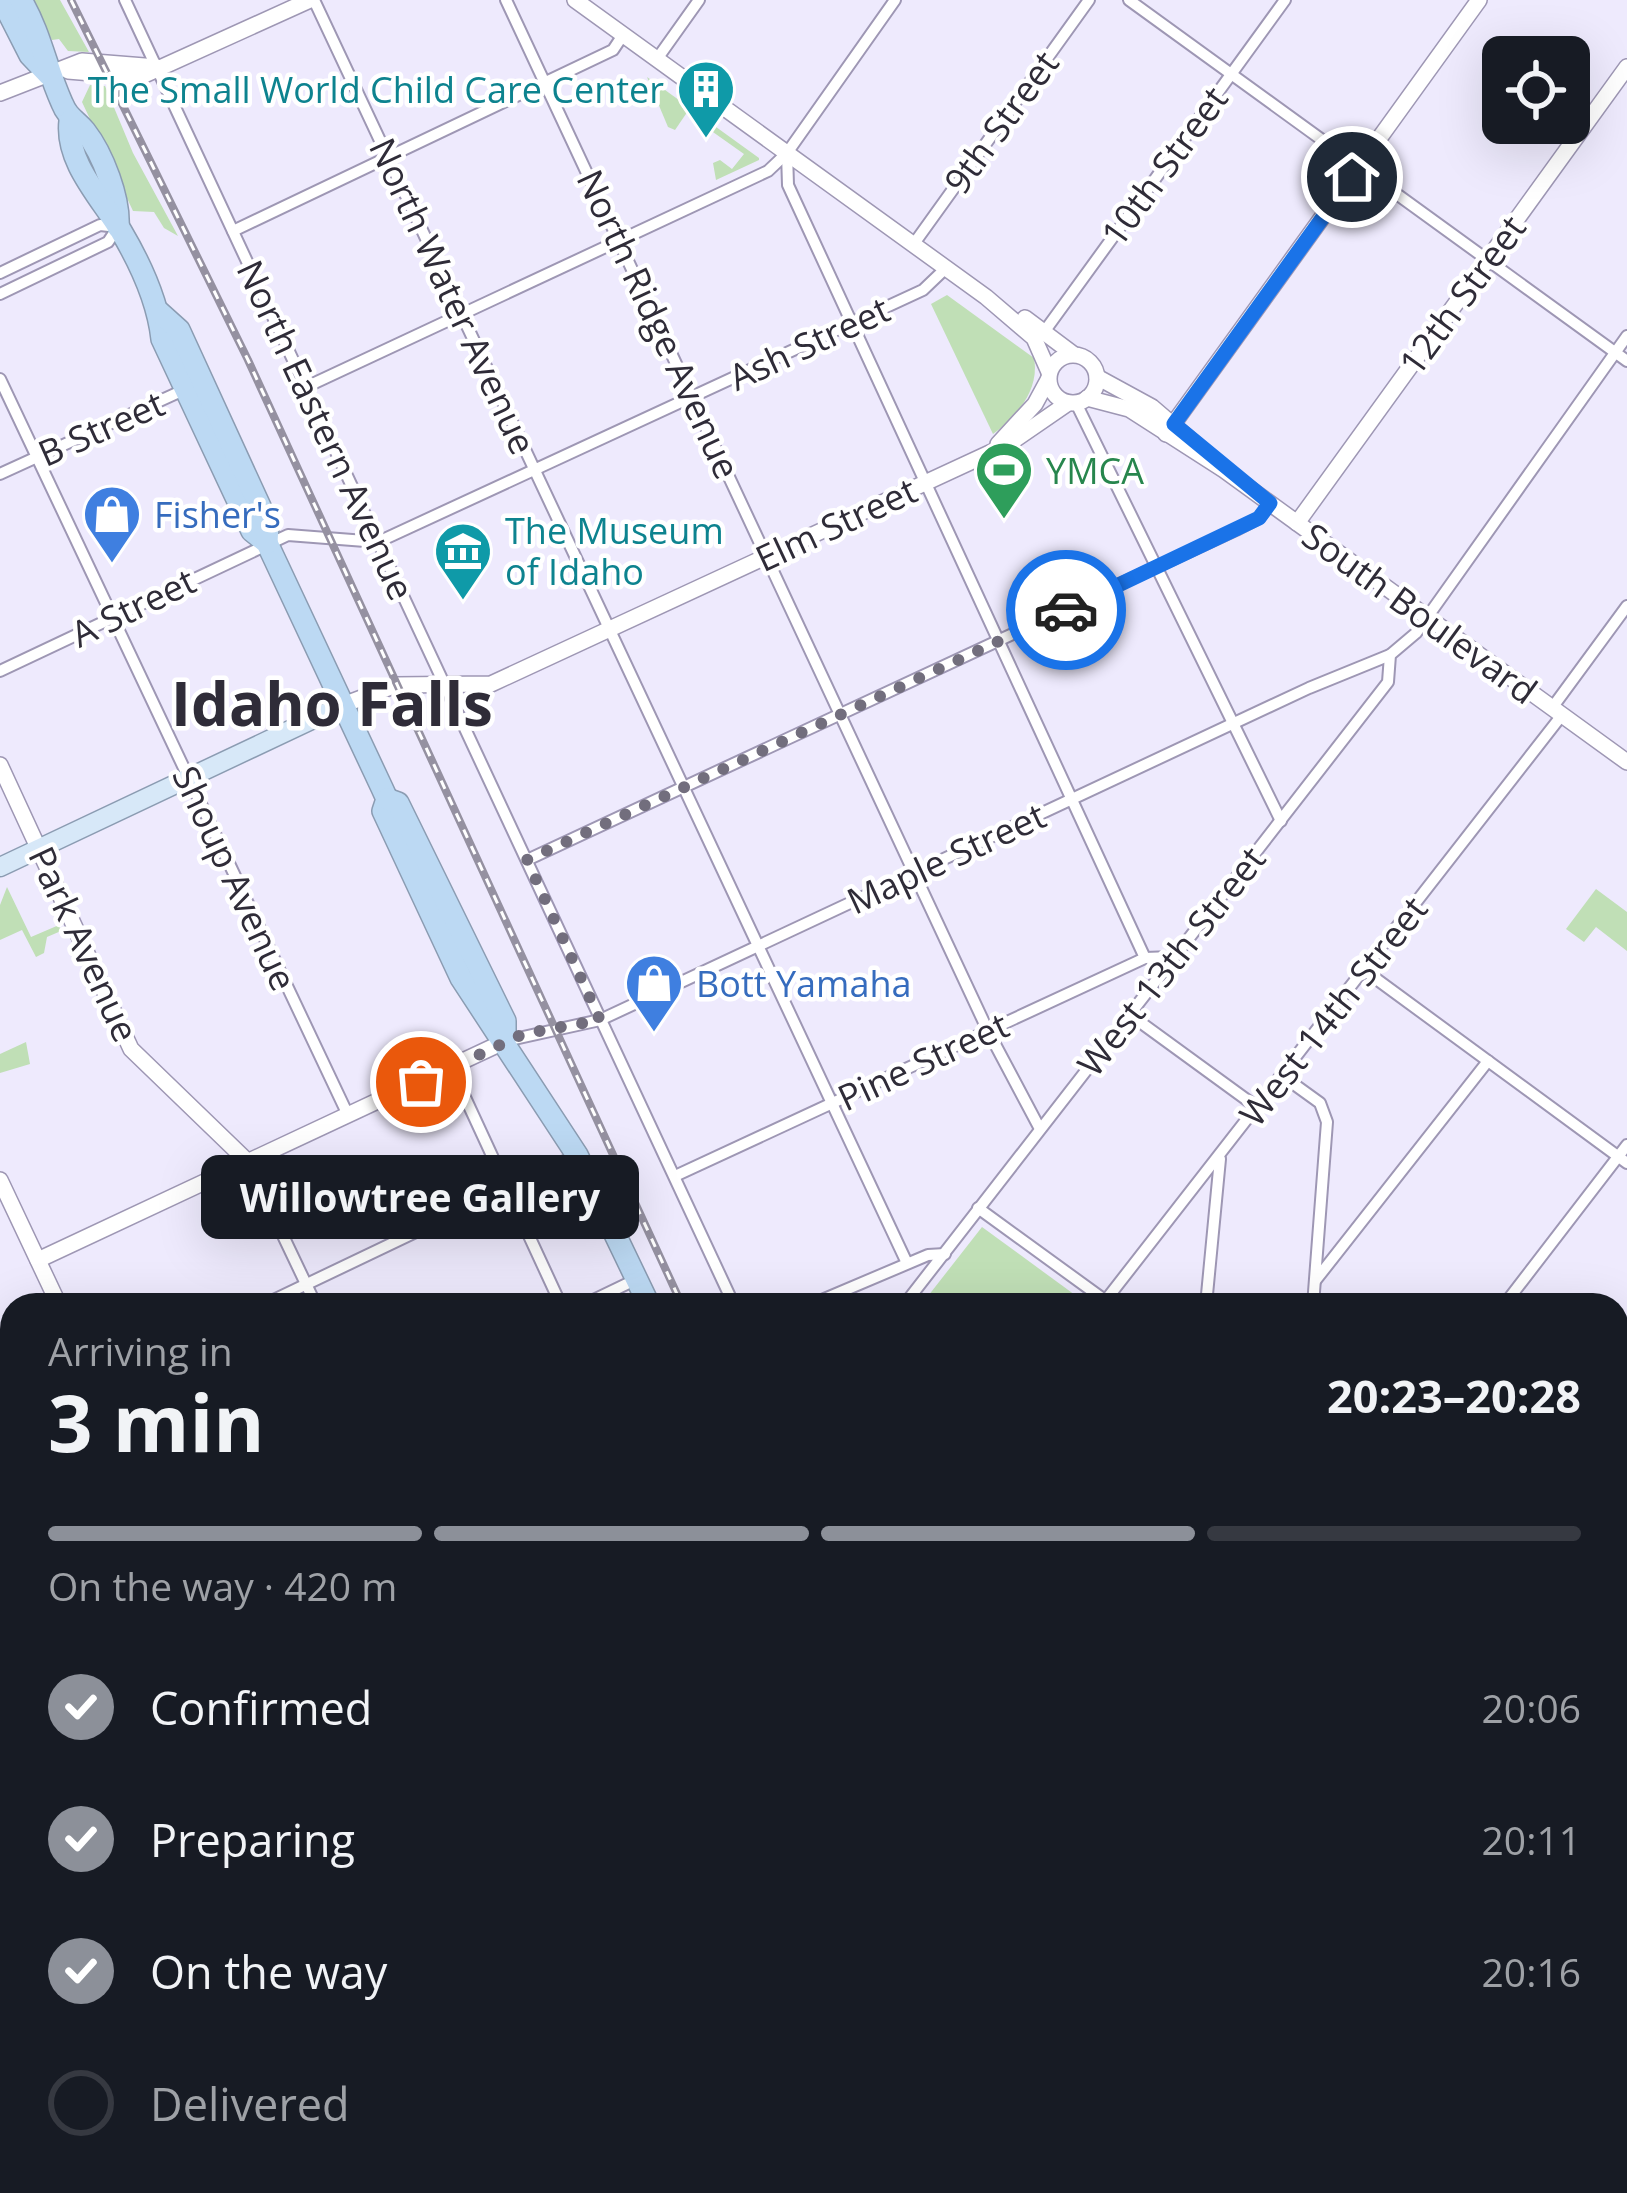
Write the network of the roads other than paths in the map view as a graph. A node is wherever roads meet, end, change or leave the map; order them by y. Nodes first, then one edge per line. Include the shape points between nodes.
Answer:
1 (2, 0) edge
2 (21, 0) edge
3 (125, 0) edge
4 (312, 0) edge
5 (506, 0) edge
6 (574, 0) edge
7 (699, 0) edge
8 (896, 0) edge
9 (1089, 0) edge
10 (1129, 0) edge
11 (1285, 0) edge
12 (1479, 0) edge
13 (623, 35) junction
14 (657, 59) junction
15 (1627, 67) edge
16 (157, 68) junction
17 (59, 73) junction
18 (1230, 75) junction
19 (545, 82) junction
20 (0, 92) edge
21 (787, 153) junction
22 (387, 156) junction
23 (1359, 167) junction
24 (118, 226) junction
25 (233, 231) junction
26 (619, 241) junction
27 (914, 245) junction
28 (1487, 259) junction
29 (946, 268) junction
30 (0, 273) edge
31 (0, 294) edge
32 (986, 297) junction
33 (462, 314) junction
34 (850, 325) junction
35 (1044, 332) junction
36 (1627, 336) edge
37 (1615, 353) junction
38 (1073, 354) junction
39 (1627, 361) edge
40 (1049, 376) junction
41 (1097, 377) junction
42 (0, 379) edge
43 (194, 385) junction
44 (306, 387) junction
45 (692, 398) junction
46 (1077, 401) junction
47 (1170, 429) junction
48 (991, 450) junction
49 (37, 457) junction
50 (535, 472) junction
51 (0, 474) edge
52 (924, 483) junction
53 (1270, 503) junction
54 (1297, 523) junction
55 (378, 542) junction
56 (267, 543) junction
57 (767, 557) junction
58 (1156, 567) junction
59 (1627, 606) edge
60 (1424, 615) junction
61 (112, 616) junction
62 (610, 631) junction
63 (999, 641) junction
64 (1390, 655) junction
65 (0, 671) edge
66 (446, 688) junction
67 (343, 705) junction
68 (1557, 711) junction
69 (840, 715) junction
70 (1230, 725) junction
71 (1627, 762) edge
72 (0, 765) edge
73 (189, 778) junction
74 (682, 789) junction
75 (1073, 799) junction
76 (1281, 821) junction
77 (39, 848) junction
78 (527, 860) junction
79 (0, 866) edge
80 (915, 873) junction
81 (758, 946) junction
82 (1172, 956) junction
83 (1145, 958) junction
84 (1364, 970) junction
85 (1129, 1014) junction
86 (600, 1020) junction
87 (988, 1031) junction
88 (501, 1043) junction
89 (1488, 1061) junction
90 (451, 1067) junction
91 (1284, 1077) junction
92 (830, 1104) junction
93 (1258, 1108) junction
94 (348, 1115) junction
95 (1040, 1130) junction
96 (1627, 1145) edge
97 (577, 1156) junction
98 (1221, 1157) junction
99 (1623, 1160) edge
100 (248, 1162) junction
101 (676, 1176) junction
102 (0, 1180) edge
103 (509, 1190) junction
104 (978, 1208) junction
105 (945, 1253) junction
106 (38, 1260) junction
107 (908, 1263) junction
108 (637, 1279) junction
109 (1315, 1281) junction
110 (306, 1285) junction
111 (53, 1293) edge
112 (289, 1293) edge
113 (310, 1293) edge
114 (556, 1293) edge
115 (608, 1293) edge
116 (643, 1293) edge
117 (729, 1293) edge
118 (838, 1293) edge
119 (913, 1293) edge
120 (1091, 1293) edge
121 (1112, 1293) edge
122 (1207, 1293) edge
123 (1314, 1293) edge
124 (1514, 1293) edge

1 - 17 highway via 30,56
2 - 17 highway
3 - 16 street, North Eastern Avenue
4 - 16 street
4 - 22 street, North Water Avenue
5 - 19 street, North Ridge Avenue
6 - 13 street
7 - 14 street
8 - 21 street
9 - 27 street, 9th Street
10 - 18 street
11 - 18 street, 10th Street
12 - 23 street
13 - 14 street
13 - 19 street via 613,50
14 - 21 street
15 - 28 street, 12th Street
16 - 17 street via 140,77
16 - 25 street, North Eastern Avenue
17 - 20 street
17 - 24 highway via 68,138
18 - 23 street
18 - 35 street, 10th Street
19 - 22 street
19 - 26 street, North Ridge Avenue
21 - 26 street via 768,171
21 - 27 street
21 - 34 street via 788,185
22 - 25 street
22 - 33 street, North Water Avenue
23 - 28 street
23 - 47 street
24 - 30 street via 100,225
24 - 31 street via 108,242
24 - 43 highway via 159,312 162,338
25 - 44 street, North Eastern Avenue
26 - 33 street
26 - 45 street, North Ridge Avenue
27 - 29 street
28 - 37 street
28 - 54 street, 12th Street
29 - 32 street
29 - 34 street, Ash Street via 922,290
32 - 35 street
32 - 40 street via 1034,338
33 - 44 street
33 - 50 street, North Water Avenue
34 - 45 street, Ash Street
34 - 52 street
35 - 38 street
36 - 37 street, West 13th Street
37 - 39 street
37 - 60 street, West 13th Street
38 - 40 street via 1058,359
38 - 41 street via 1088,359
40 - 46 street via 1054,395
40 - 48 street, Elm Street
41 - 46 street
41 - 47 street
42 - 49 street, Shoup Avenue
43 - 49 street, B Street
43 - 56 highway via 268,524
44 - 55 street, North Eastern Avenue
45 - 50 street, Ash Street
45 - 57 street, North Ridge Avenue
46 - 47 street, South Boulevard via 1130,409
46 - 48 street, Elm Street
46 - 58 street
47 - 53 street, South Boulevard
48 - 52 street, Elm Street
49 - 51 street, B Street
49 - 61 street, Shoup Avenue
50 - 55 street, Ash Street
50 - 62 street, North Water Avenue
52 - 57 street, Elm Street
52 - 63 street
53 - 54 street, South Boulevard
53 - 58 street via 1259,518
54 - 60 street, South Boulevard
55 - 56 street via 301,533
55 - 66 street, North Eastern Avenue
56 - 61 street, A Street
56 - 67 highway
57 - 62 street, Elm Street
57 - 69 street, North Ridge Avenue
58 - 63 street
58 - 70 street
59 - 68 street, West 14th Street
60 - 64 street, West 13th Street
60 - 68 street, South Boulevard
61 - 65 street, A Street
61 - 73 street, Shoup Avenue
62 - 66 street, Elm Street via 490,684
62 - 74 street, North Water Avenue
63 - 69 street
63 - 75 street
64 - 70 street, Maple Street
64 - 76 street, West 13th Street via 1388,682
66 - 67 street, Elm Street via 396,685
66 - 78 street, North Eastern Avenue
67 - 73 main road
67 - 88 highway via 461,978
68 - 71 street, South Boulevard
68 - 84 street, West 14th Street
69 - 74 street
69 - 80 street, North Ridge Avenue
70 - 75 street, Maple Street
70 - 76 street
72 - 77 street, Park Avenue
73 - 77 main road
73 - 94 street, Shoup Avenue
74 - 78 street
74 - 81 street, North Water Avenue
75 - 80 street, Maple Street
75 - 83 street
76 - 82 street, West 13th Street
77 - 79 main road
77 - 100 street, Park Avenue via 138,1058
78 - 86 street, North Eastern Avenue
80 - 81 street, Maple Street
80 - 87 street, North Ridge Avenue
81 - 86 street, Maple Street
81 - 92 street, North Water Avenue
82 - 83 street, Pine Street
82 - 85 street, West 13th Street
83 - 87 street, Pine Street
84 - 89 street
84 - 91 street, West 14th Street
85 - 93 street
85 - 95 street, West 13th Street
86 - 88 street, Maple Street
86 - 101 street, North Eastern Avenue
87 - 92 street, Pine Street
87 - 95 street, North Ridge Avenue
88 - 90 street
88 - 97 highway
89 - 99 street
89 - 109 street
90 - 94 street
90 - 103 street
91 - 93 street, West 14th Street
91 - 109 street via 1320,1103 1328,1122
92 - 101 street, Pine Street
92 - 107 street, North Water Avenue
93 - 98 street, West 14th Street
94 - 100 street
95 - 104 street, West 13th Street
96 - 99 street
97 - 103 street
97 - 108 highway
98 - 121 street, West 14th Street
98 - 122 street
99 - 124 street
100 - 106 street
100 - 110 street
101 - 117 street, North Eastern Avenue
102 - 106 street
103 - 110 street
103 - 114 street
104 - 105 street, West 13th Street
104 - 120 street
105 - 107 street
105 - 119 street, West 13th Street
106 - 111 street
107 - 118 street
108 - 115 street
108 - 116 highway
109 - 123 street
110 - 112 street
110 - 113 street

